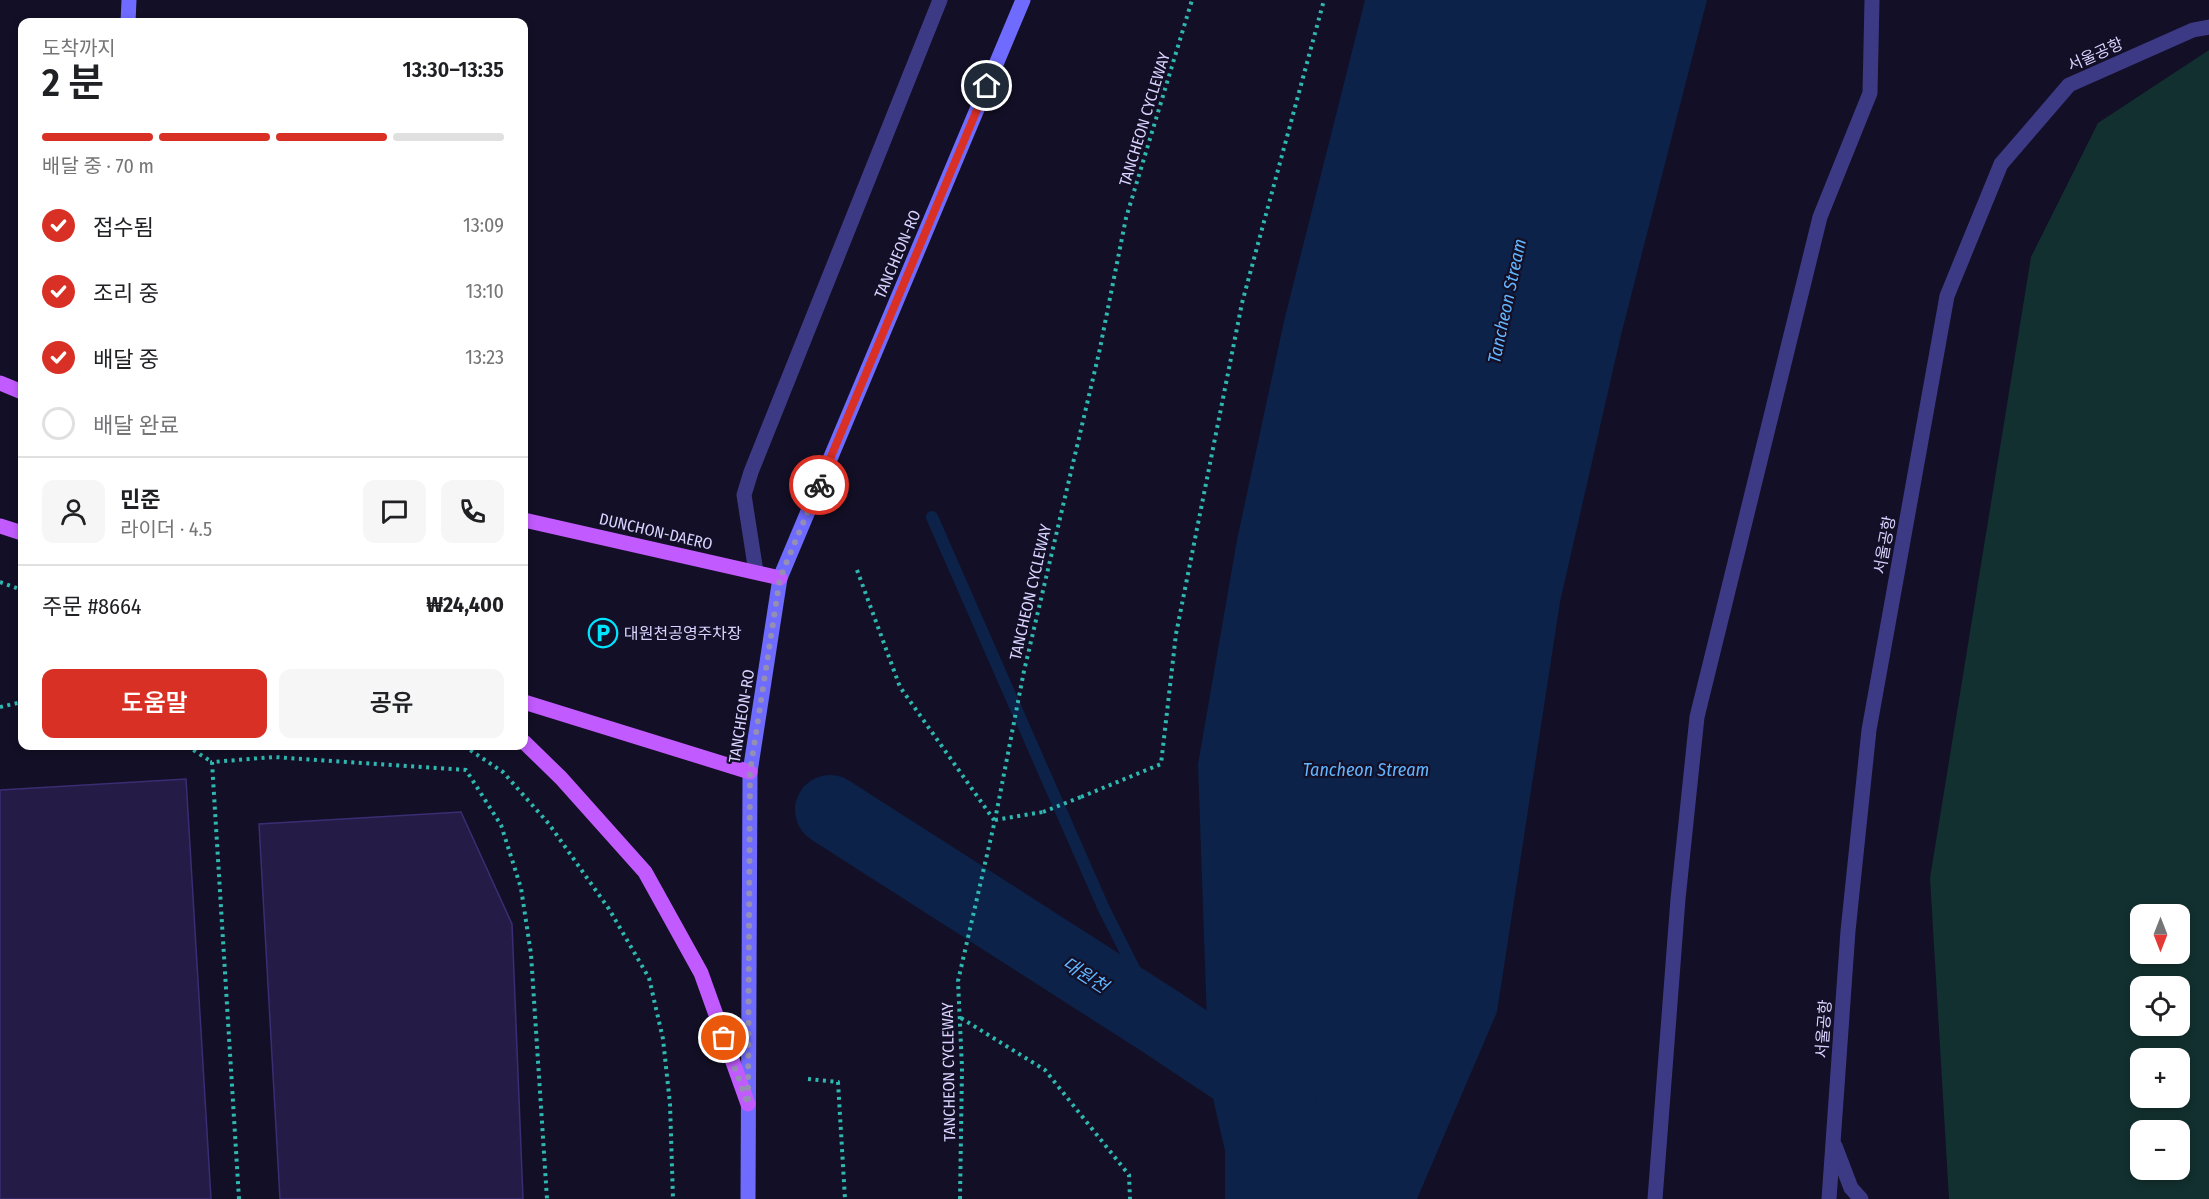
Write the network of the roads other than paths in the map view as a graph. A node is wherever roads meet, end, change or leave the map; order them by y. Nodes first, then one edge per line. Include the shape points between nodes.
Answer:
1 (129, 0) edge
2 (940, 0) edge
3 (1023, 0) edge
4 (1872, 0) edge
5 (128, 18) edge
6 (2209, 27) edge
7 (0, 383) edge
8 (18, 390) edge
9 (528, 521) edge
10 (0, 526) edge
11 (18, 532) edge
12 (756, 572) junction
13 (780, 578) junction
14 (528, 703) edge
15 (528, 746) edge
16 (750, 772) junction
17 (748, 1104) junction
18 (1833, 1141) junction
19 (748, 1199) edge
20 (1655, 1199) edge
21 (1829, 1199) edge
22 (1861, 1199) edge

1 - 5 main road
2 - 12 street via 751,472 744,495
3 - 13 main road, TANCHEON-RO
4 - 20 street via 1870,93 1820,217 1697,717 1678,899
6 - 18 street, 서울공항 via 2193,30 2069,85 2001,164 1947,296 1869,730 1848,931
7 - 8 main road
9 - 12 main road, DUNCHON-DAERO
10 - 11 main road
12 - 13 main road, DUNCHON-DAERO
13 - 16 main road, TANCHEON-RO
14 - 16 main road
15 - 17 main road via 645,872 701,973
16 - 17 main road, TANCHEON-RO
17 - 19 main road, TANCHEON-RO
18 - 21 street, 서울공항
18 - 22 street via 1851,1188

